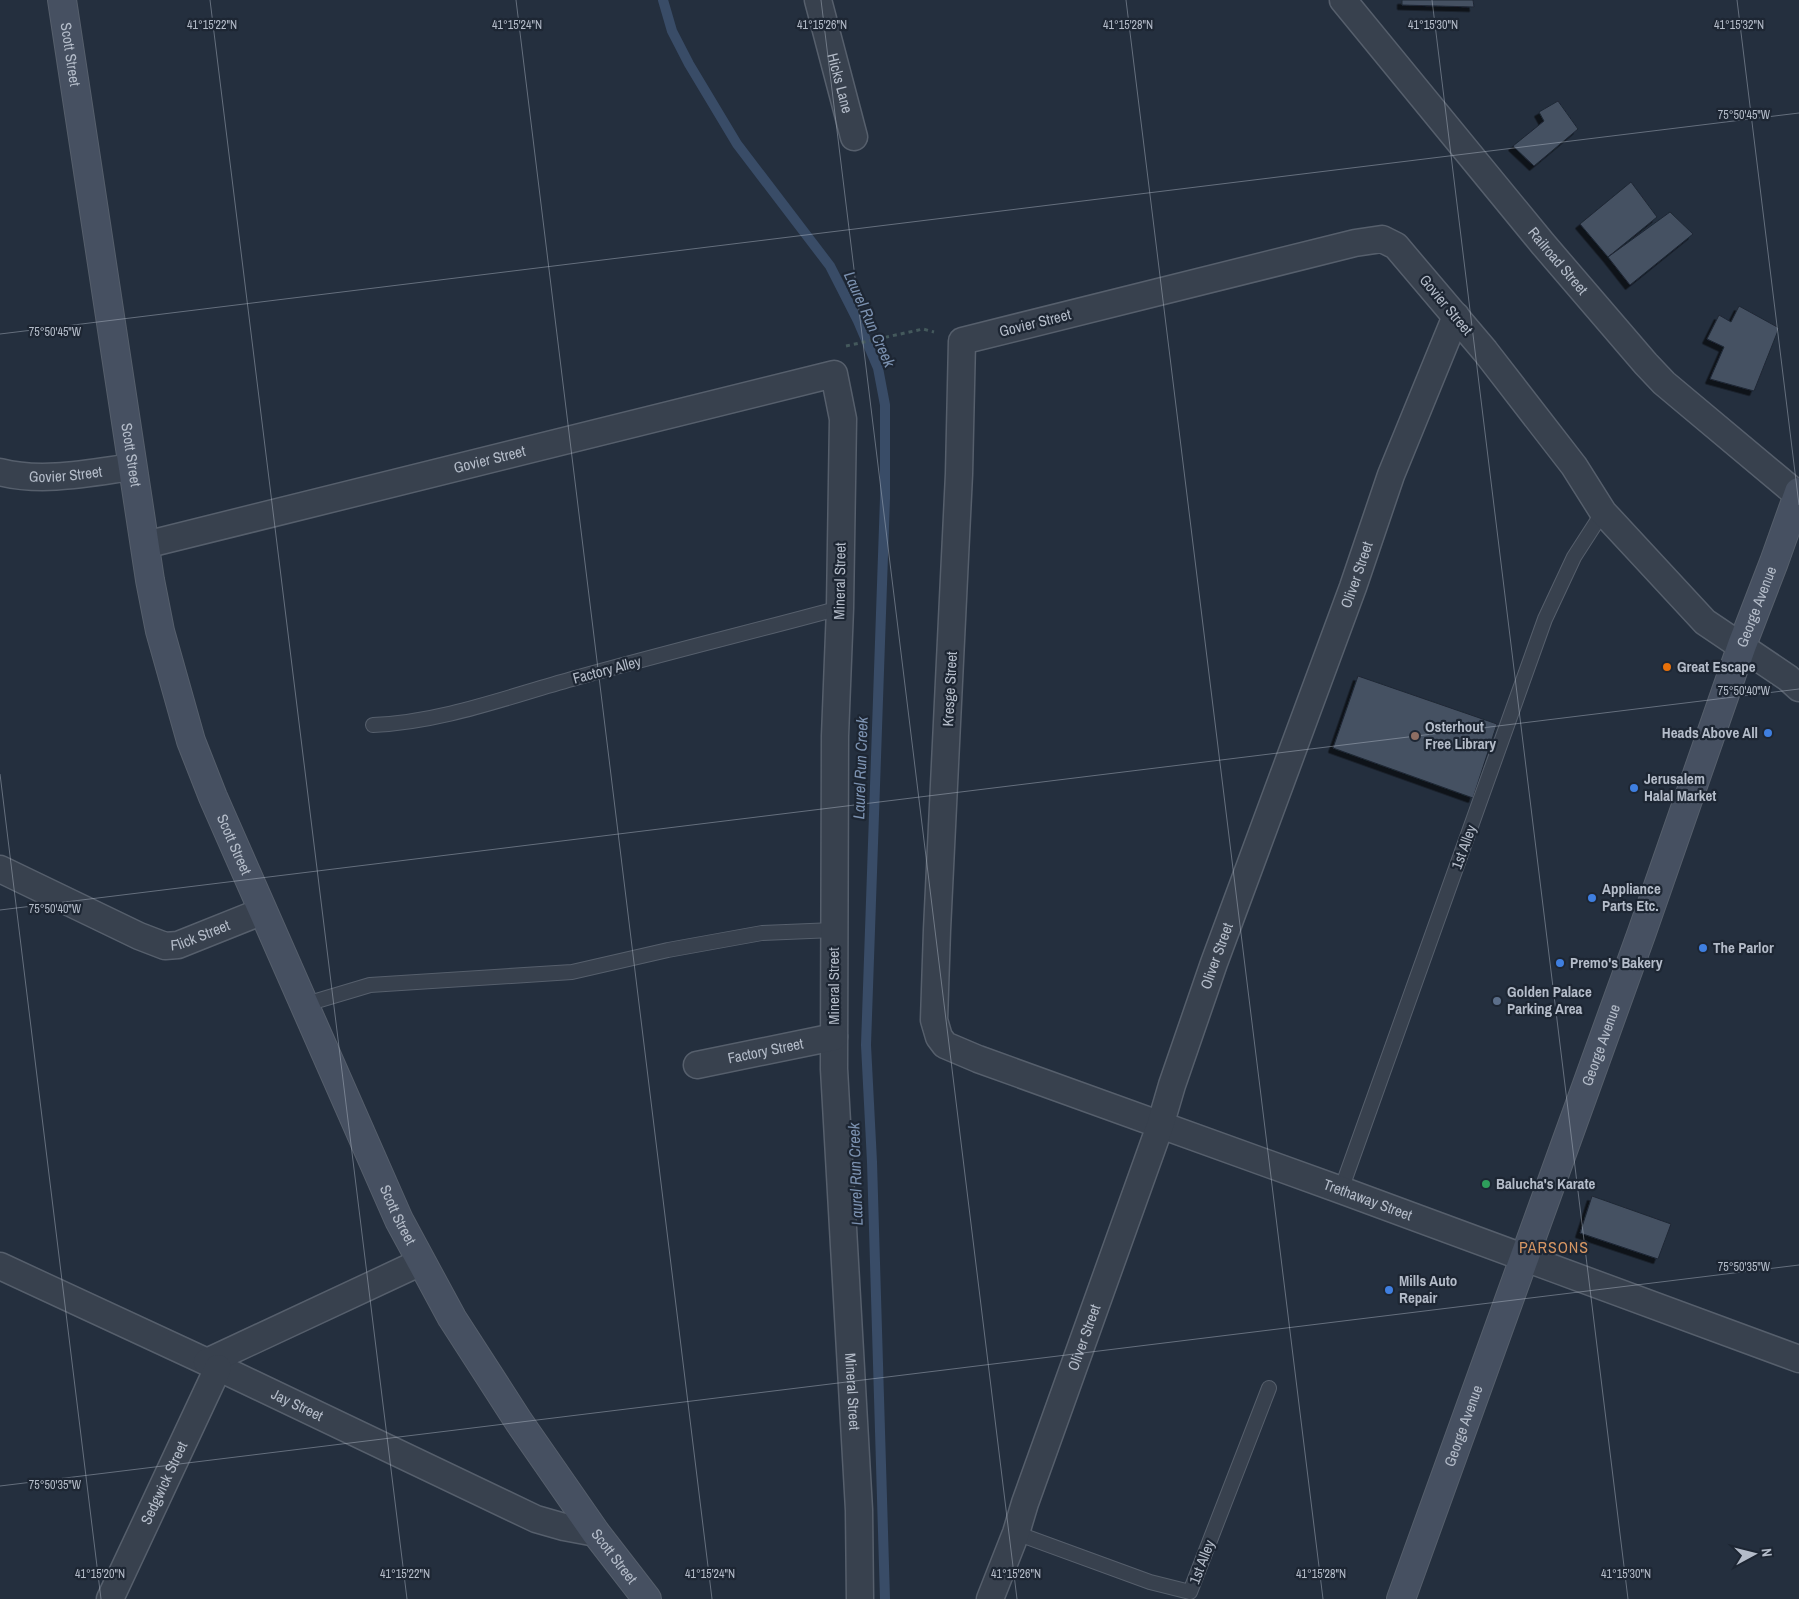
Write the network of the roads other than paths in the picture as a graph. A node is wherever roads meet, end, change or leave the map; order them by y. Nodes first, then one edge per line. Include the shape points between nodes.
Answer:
1 (62, 0) edge
2 (818, 0) edge
3 (1342, 0) edge
4 (854, 137) dead end
5 (1456, 316) junction
6 (962, 341) joint
7 (834, 374) joint
8 (132, 467) junction
9 (0, 472) edge
10 (1799, 494) edge
11 (1603, 512) junction
12 (145, 545) junction
13 (840, 608) junction
14 (1742, 645) junction
15 (1799, 688) edge
16 (374, 725) dead end
17 (0, 869) edge
18 (263, 911) junction
19 (834, 930) junction
20 (303, 1005) junction
21 (834, 1037) junction
22 (939, 1037) joint
23 (697, 1065) dead end
24 (1160, 1126) junction
25 (1341, 1190) junction
26 (1525, 1258) junction
27 (421, 1262) junction
28 (0, 1266) edge
29 (1799, 1359) edge
30 (212, 1365) junction
31 (1269, 1388) dead end
32 (596, 1533) junction
33 (1016, 1533) junction
34 (110, 1599) edge
35 (648, 1599) edge
36 (860, 1599) edge
37 (990, 1599) edge
38 (1401, 1599) edge

1 - 8 street, Scott Street
2 - 4 street, Hicks Lane
3 - 10 street, Railroad Street via 1646,364 1664,383
5 - 6 street, Govier Street via 1396,246 1382,239
5 - 11 street, Govier Street via 1574,466
5 - 24 street, Oliver Street via 1391,475 1354,586 1214,963
6 - 22 street, Kresge Street via 959,480 934,1020
7 - 12 street, Govier Street
7 - 13 street, Mineral Street via 843,419
8 - 9 street, Govier Street via 74,475 18,477
8 - 12 street, Scott Street
10 - 14 street, George Avenue
11 - 14 street, Govier Street via 1705,622
11 - 25 lane, 1st Alley via 1574,556 1545,619
12 - 18 street, Scott Street via 160,631 191,741
13 - 16 lane, Factory Alley via 442,716 402,724
13 - 19 street, Mineral Street via 835,736
14 - 15 street, Govier Street
14 - 26 street, George Avenue
17 - 18 street, Flick Street via 165,946 178,945
18 - 20 street, Scott Street
19 - 20 lane via 762,933 572,972 370,985
19 - 21 street, Mineral Street
20 - 27 street, Scott Street
21 - 23 street, Factory Street
21 - 36 street, Mineral Street via 859,1510
22 - 24 street, Trethaway Street via 945,1045 968,1056
24 - 25 street, Trethaway Street
24 - 33 street, Oliver Street
25 - 26 street, Trethaway Street
26 - 29 street, Trethaway Street
26 - 38 street, George Avenue
27 - 30 street
27 - 32 street, Scott Street via 452,1318
28 - 30 street, Jay Street
30 - 32 street, Jay Street via 536,1519
30 - 34 street, Sedgwick Street
31 - 33 lane, 1st Alley via 1190,1592 1150,1582
32 - 35 street, Scott Street
33 - 37 street, Oliver Street

